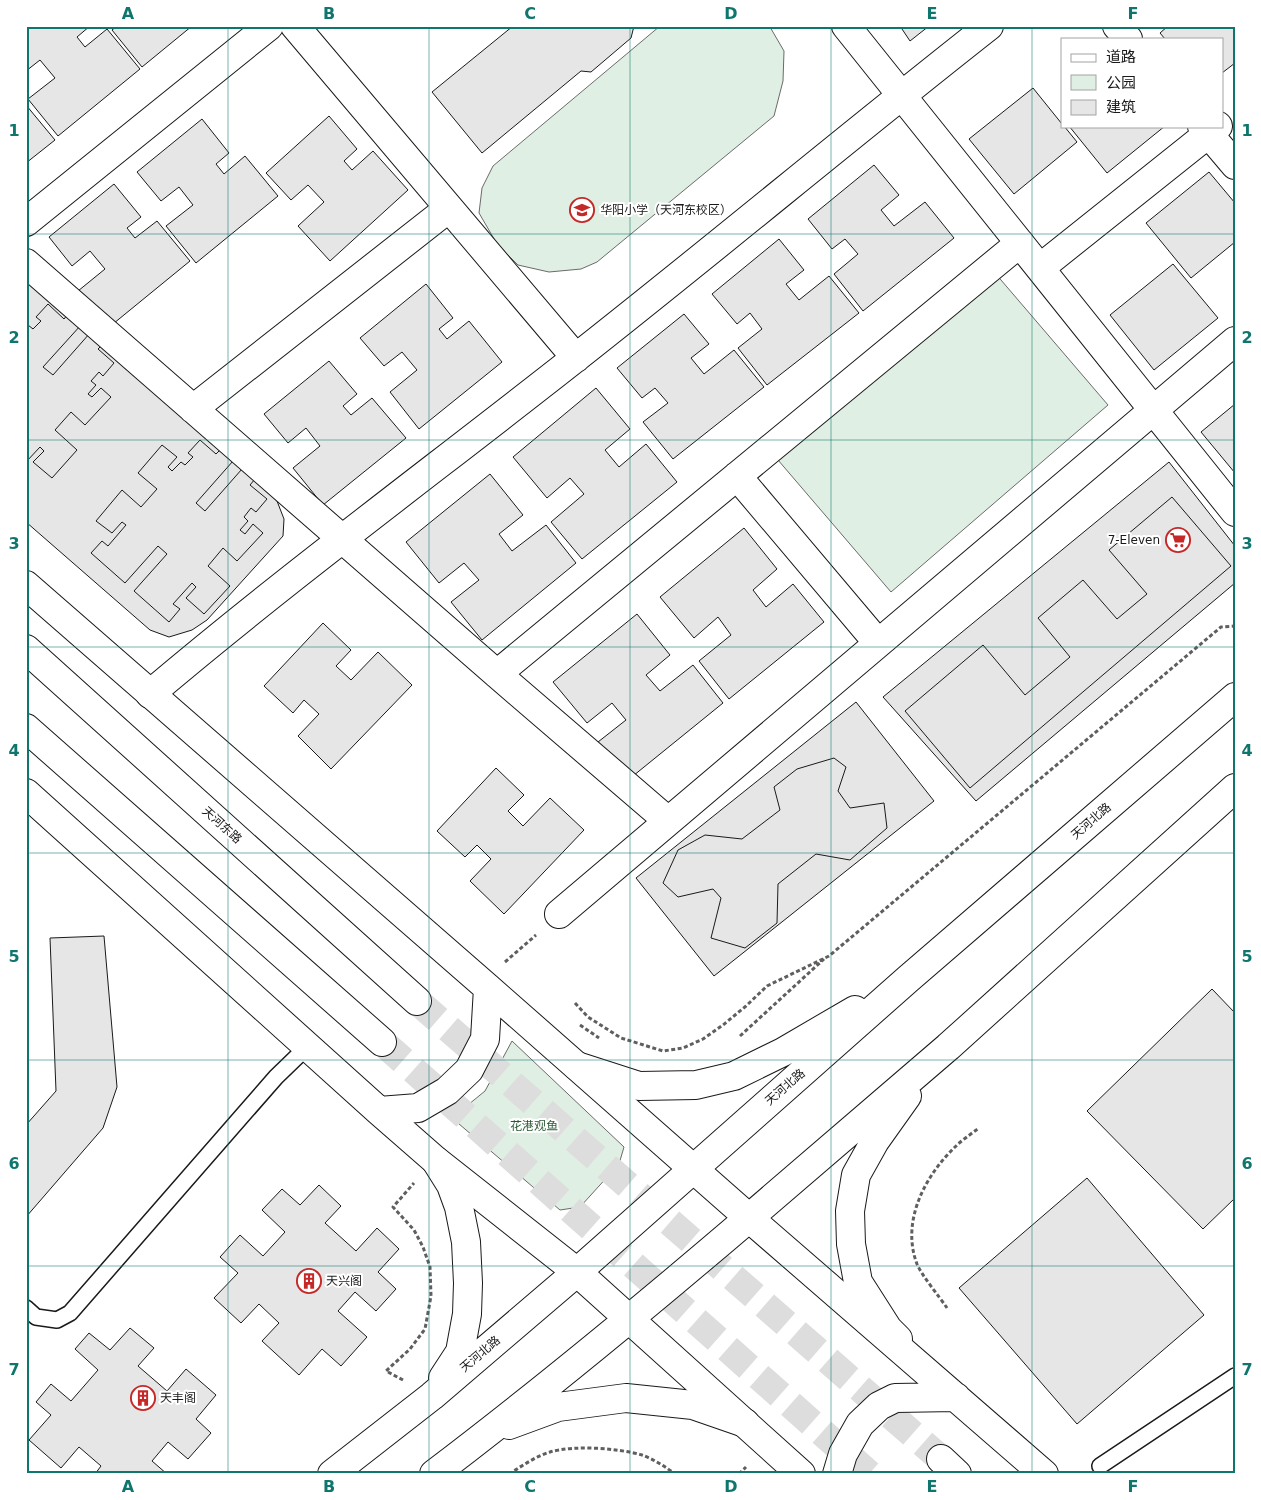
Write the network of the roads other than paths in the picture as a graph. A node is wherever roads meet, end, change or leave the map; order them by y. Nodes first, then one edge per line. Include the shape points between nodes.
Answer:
1 (268, 26) edge
2 (296, 26) edge
3 (846, 26) edge
4 (989, 26) edge
5 (1117, 26) edge
6 (1127, 38) edge
7 (902, 95) junction
8 (1235, 113) edge
9 (1224, 120) edge
10 (1211, 128) edge
11 (1213, 128) edge
12 (1235, 164) edge
13 (449, 208) junction
14 (26, 222) edge
15 (1020, 243) junction
16 (26, 263) edge
17 (1040, 268) junction
18 (1235, 341) edge
19 (576, 358) junction
20 (193, 410) junction
21 (1153, 410) junction
22 (737, 476) junction
23 (1235, 512) edge
24 (343, 540) junction
25 (26, 585) edge
26 (878, 643) junction
27 (26, 649) edge
28 (497, 674) junction
29 (150, 694) junction
30 (1235, 697) edge
31 (26, 728) edge
32 (1235, 788) edge
33 (26, 793) edge
34 (668, 821) junction
35 (559, 914) road end
36 (908, 979) junction
37 (488, 988) junction
38 (417, 1001) tunnel mouth
39 (382, 1042) tunnel mouth
40 (307, 1047) junction
41 (948, 1047) junction
42 (577, 1066) junction
43 (379, 1111) junction
44 (435, 1160) junction
45 (692, 1169) junction
46 (749, 1218) junction
47 (577, 1272) junction
48 (26, 1308) edge
49 (630, 1319) junction
50 (1235, 1376) edge
51 (432, 1396) junction
52 (956, 1397) junction
53 (745, 1424) junction
54 (489, 1432) junction
55 (1100, 1466) dead end
56 (332, 1474) edge
57 (434, 1474) edge
58 (801, 1474) edge
59 (837, 1474) edge
60 (1044, 1474) edge

1 - 14 main road
2 - 13 main road
3 - 7 main road
4 - 7 main road
5 - 6 main road
7 - 15 main road
7 - 19 main road
8 - 9 main road
10 - 17 main road
11 - 12 main road
13 - 19 main road
13 - 20 main road
15 - 17 main road
15 - 22 main road
16 - 20 main road
17 - 21 main road
18 - 21 main road
19 - 24 main road
20 - 24 main road
21 - 23 main road
21 - 26 main road
22 - 26 main road
22 - 28 main road
24 - 28 main road
24 - 29 main road
25 - 29 main road
26 - 34 main road
27 - 38 main road, 天河东路
28 - 34 main road
29 - 37 main road
30 - 36 main road, 天河北路
31 - 39 main road
32 - 41 main road
33 - 40 main road
34 - 35 main road
36 - 42 main road via 783,1052 734,1076 696,1085 639,1086
36 - 45 main road, 天河北路
37 - 42 main road
37 - 43 main road via 485,1039 470,1070 447,1091 418,1108
40 - 43 main road
40 - 48 lane via 276,1077 70,1313 57,1320 36,1317
41 - 46 main road
41 - 52 main road via 875,1141 856,1175 850,1211 851,1244 858,1282 888,1329
42 - 45 main road
43 - 44 main road
44 - 47 main road
44 - 51 main road via 451,1185 458,1207 466,1242 468,1283 467,1314 460,1352
45 - 46 main road
45 - 47 main road, 天河北路
46 - 49 main road
46 - 52 main road
47 - 49 main road
47 - 51 main road, 天河北路
49 - 53 main road
49 - 54 main road
50 - 55 lane
51 - 56 main road, 天河北路
52 - 59 main road via 894,1398 879,1406 860,1424 843,1454
52 - 60 main road
53 - 54 main road via 693,1405 626,1398 558,1407
53 - 58 main road
54 - 57 main road

